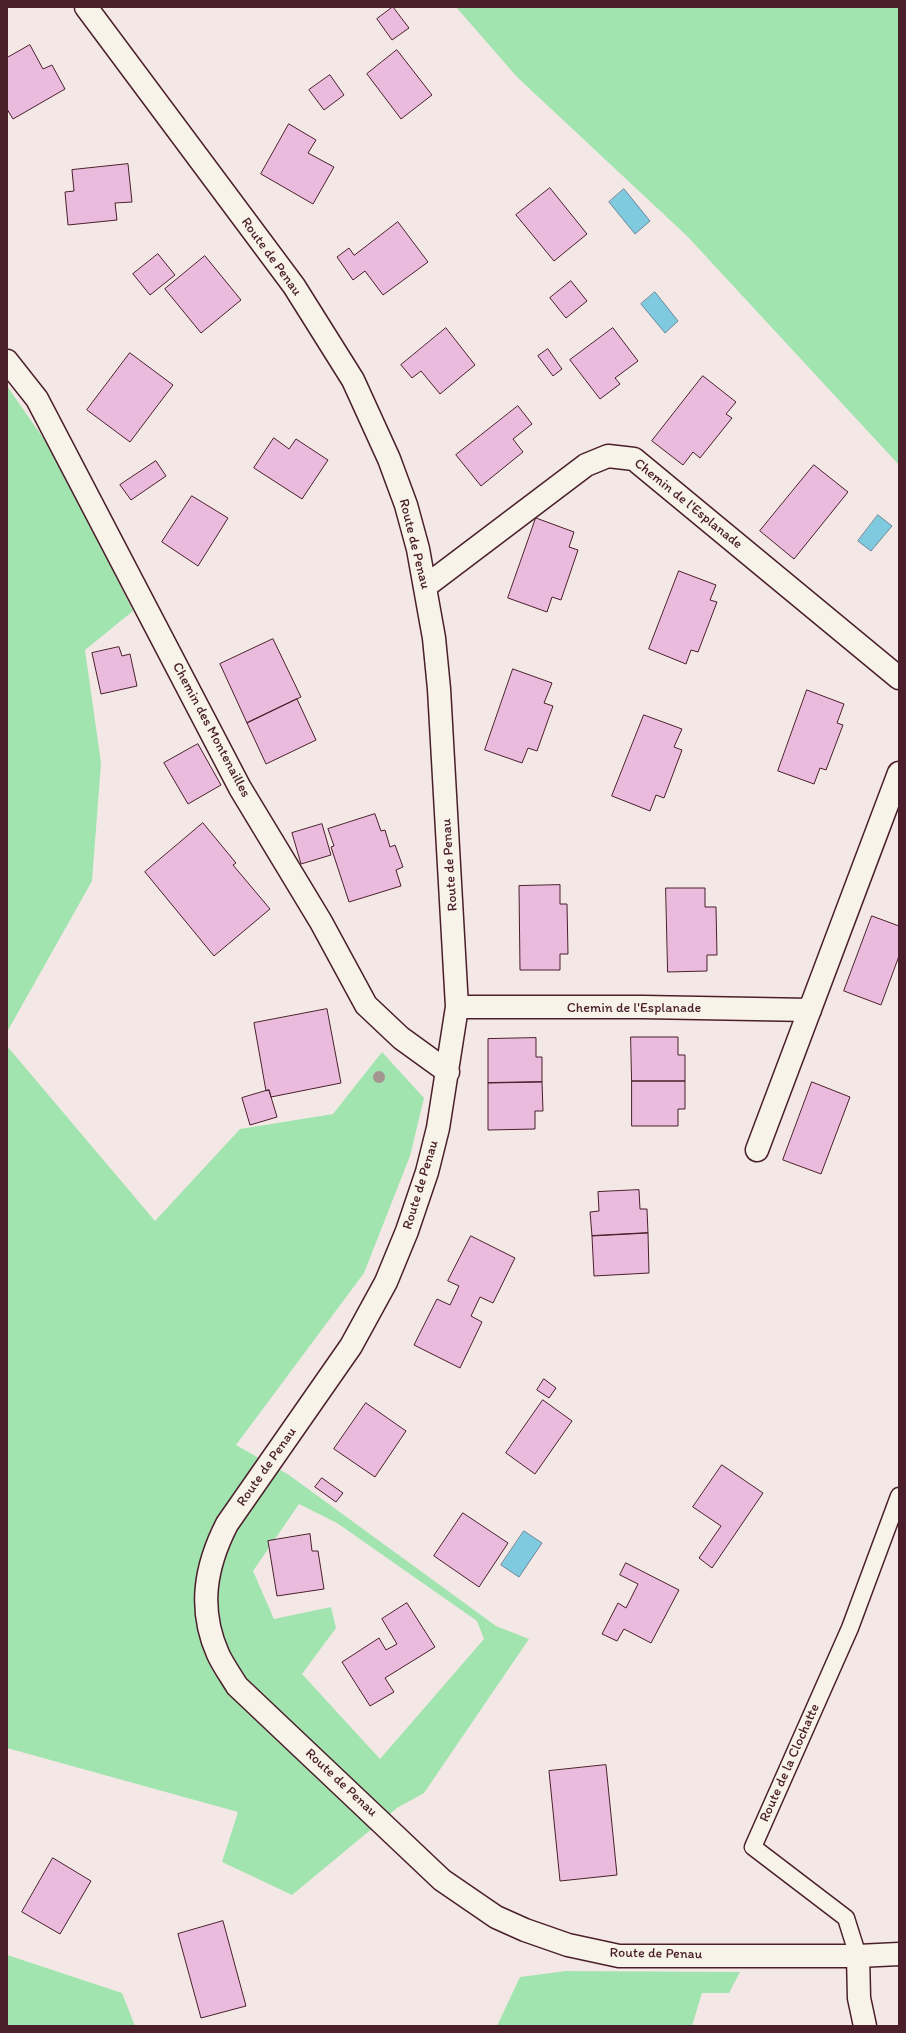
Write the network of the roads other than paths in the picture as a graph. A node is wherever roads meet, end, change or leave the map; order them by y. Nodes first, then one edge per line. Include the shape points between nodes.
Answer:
1 (86, 7) edge
2 (7, 361) edge
3 (426, 586) junction
4 (899, 678) edge
5 (899, 773) edge
6 (457, 1007) junction
7 (810, 1010) junction
8 (448, 1072) junction
9 (757, 1150) dead end
10 (899, 1496) edge
11 (899, 1954) edge
12 (858, 1956) junction
13 (865, 2026) edge

1 - 3 street, Route de Penau via 294,286 353,380 376,428 406,505
2 - 8 street, Chemin des Montenailles via 38,399 240,788 321,922 366,1005 401,1038
3 - 4 street, Chemin de l'Esplanade via 586,465 608,456 634,459
3 - 6 street, Route de Penau via 439,689
5 - 7 street
6 - 7 street, Chemin de l'Esplanade
6 - 8 street, Route de Penau
7 - 9 street
8 - 12 street, Route de Penau via 427,1172 386,1282 350,1346 227,1524 216,1546 208,1571 206,1596 208,1624 218,1655 237,1686 442,1880 496,1917 568,1945 619,1956
10 - 12 lane, Route de la Clochatte via 850,1628 753,1847 846,1918
11 - 12 street
12 - 13 street via 859,1998

